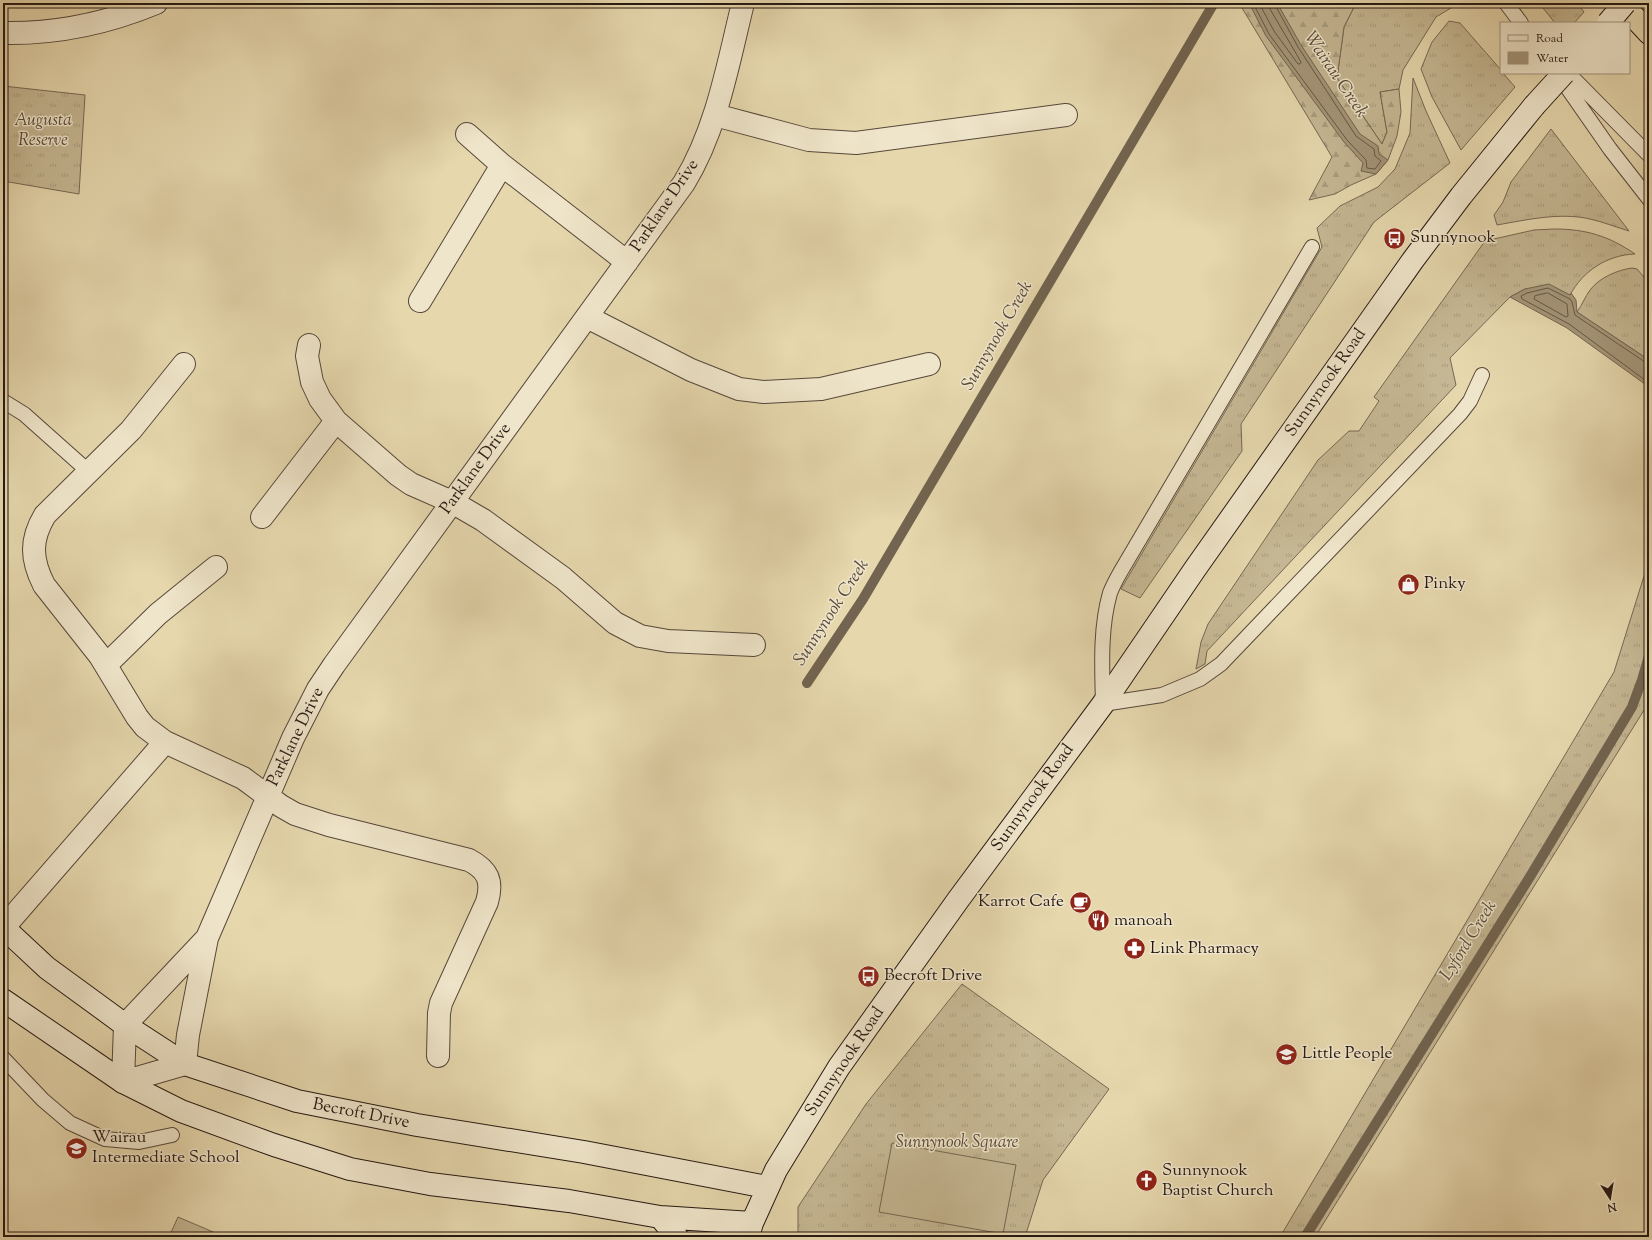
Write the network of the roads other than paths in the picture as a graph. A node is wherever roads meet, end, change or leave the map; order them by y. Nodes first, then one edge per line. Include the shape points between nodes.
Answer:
1 (156, 3) edge
2 (743, 3) edge
3 (1506, 3) edge
4 (1622, 3) edge
5 (1625, 3) edge
6 (1520, 22) edge
7 (1609, 22) edge
8 (3, 33) edge
9 (1649, 33) edge
10 (1558, 74) edge
11 (1563, 74) edge
12 (1569, 74) edge
13 (715, 115) junction
14 (1066, 115) dead end
15 (467, 134) dead end
16 (1649, 155) edge
17 (502, 165) junction
18 (1649, 199) edge
19 (1312, 247) dead end
20 (627, 262) junction
21 (420, 301) dead end
22 (587, 317) junction
23 (309, 345) dead end
24 (184, 364) dead end
25 (929, 364) dead end
26 (1482, 375) dead end
27 (3, 401) edge
28 (336, 421) junction
29 (88, 471) junction
30 (452, 502) junction
31 (262, 518) dead end
32 (216, 566) dead end
33 (754, 645) dead end
34 (106, 665) junction
35 (1103, 704) junction
36 (165, 742) junction
37 (268, 796) junction
38 (3, 927) edge
39 (207, 938) junction
40 (3, 1000) edge
41 (125, 1024) junction
42 (438, 1056) dead end
43 (3, 1058) edge
44 (186, 1064) junction
45 (123, 1082) junction
46 (172, 1135) dead end
47 (767, 1187) junction
48 (660, 1217) junction
49 (750, 1230) edge
50 (677, 1237) edge

1 - 8 street via 103,22 79,27
2 - 13 street, Parklane Drive
3 - 6 lane
4 - 9 highway
5 - 7 street, bridge
10 - 18 lane via 1610,149
11 - 35 street, Sunnynook Road, bridge via 1461,196 1413,260
12 - 16 lane
13 - 14 street via 809,140 856,143
13 - 20 street, Parklane Drive via 694,168
15 - 17 street
17 - 20 street
17 - 21 street
19 - 35 lane via 1111,592 1105,616
20 - 22 street, Parklane Drive
22 - 25 street via 691,370 739,389 758,392 791,392 821,388
22 - 30 street, Parklane Drive
23 - 28 street via 307,356 312,382 320,399
24 - 29 street via 131,430
26 - 35 lane via 1460,414 1220,664 1200,679 1162,695
27 - 29 lane via 24,414
28 - 30 street via 398,475 411,484
28 - 31 street
29 - 34 street via 45,515 34,537 33,549 44,585
30 - 33 street via 489,524 563,578 615,623 640,636 668,641
30 - 37 street, Parklane Drive via 318,689
32 - 34 street via 158,614
34 - 36 street via 137,717
35 - 47 street, Sunnynook Road via 839,1067 785,1152
36 - 37 street via 243,778
36 - 38 street
37 - 39 street, Parklane Drive
37 - 42 street via 295,814 469,860 484,871 490,886 487,902 441,1003
38 - 41 street, Becroft Drive via 47,968
39 - 41 street, Parklane Drive
39 - 44 street, Parklane Drive via 188,1035
40 - 45 street
41 - 44 street, Becroft Drive
41 - 45 street
43 - 46 lane via 43,1100 70,1123 105,1139 139,1142
44 - 45 street
44 - 47 street, Becroft Drive via 297,1101 417,1125 584,1152
45 - 48 street via 181,1110 274,1145 350,1169 430,1184 569,1201
47 - 49 street, Sunnynook Road
48 - 49 street
48 - 50 street

